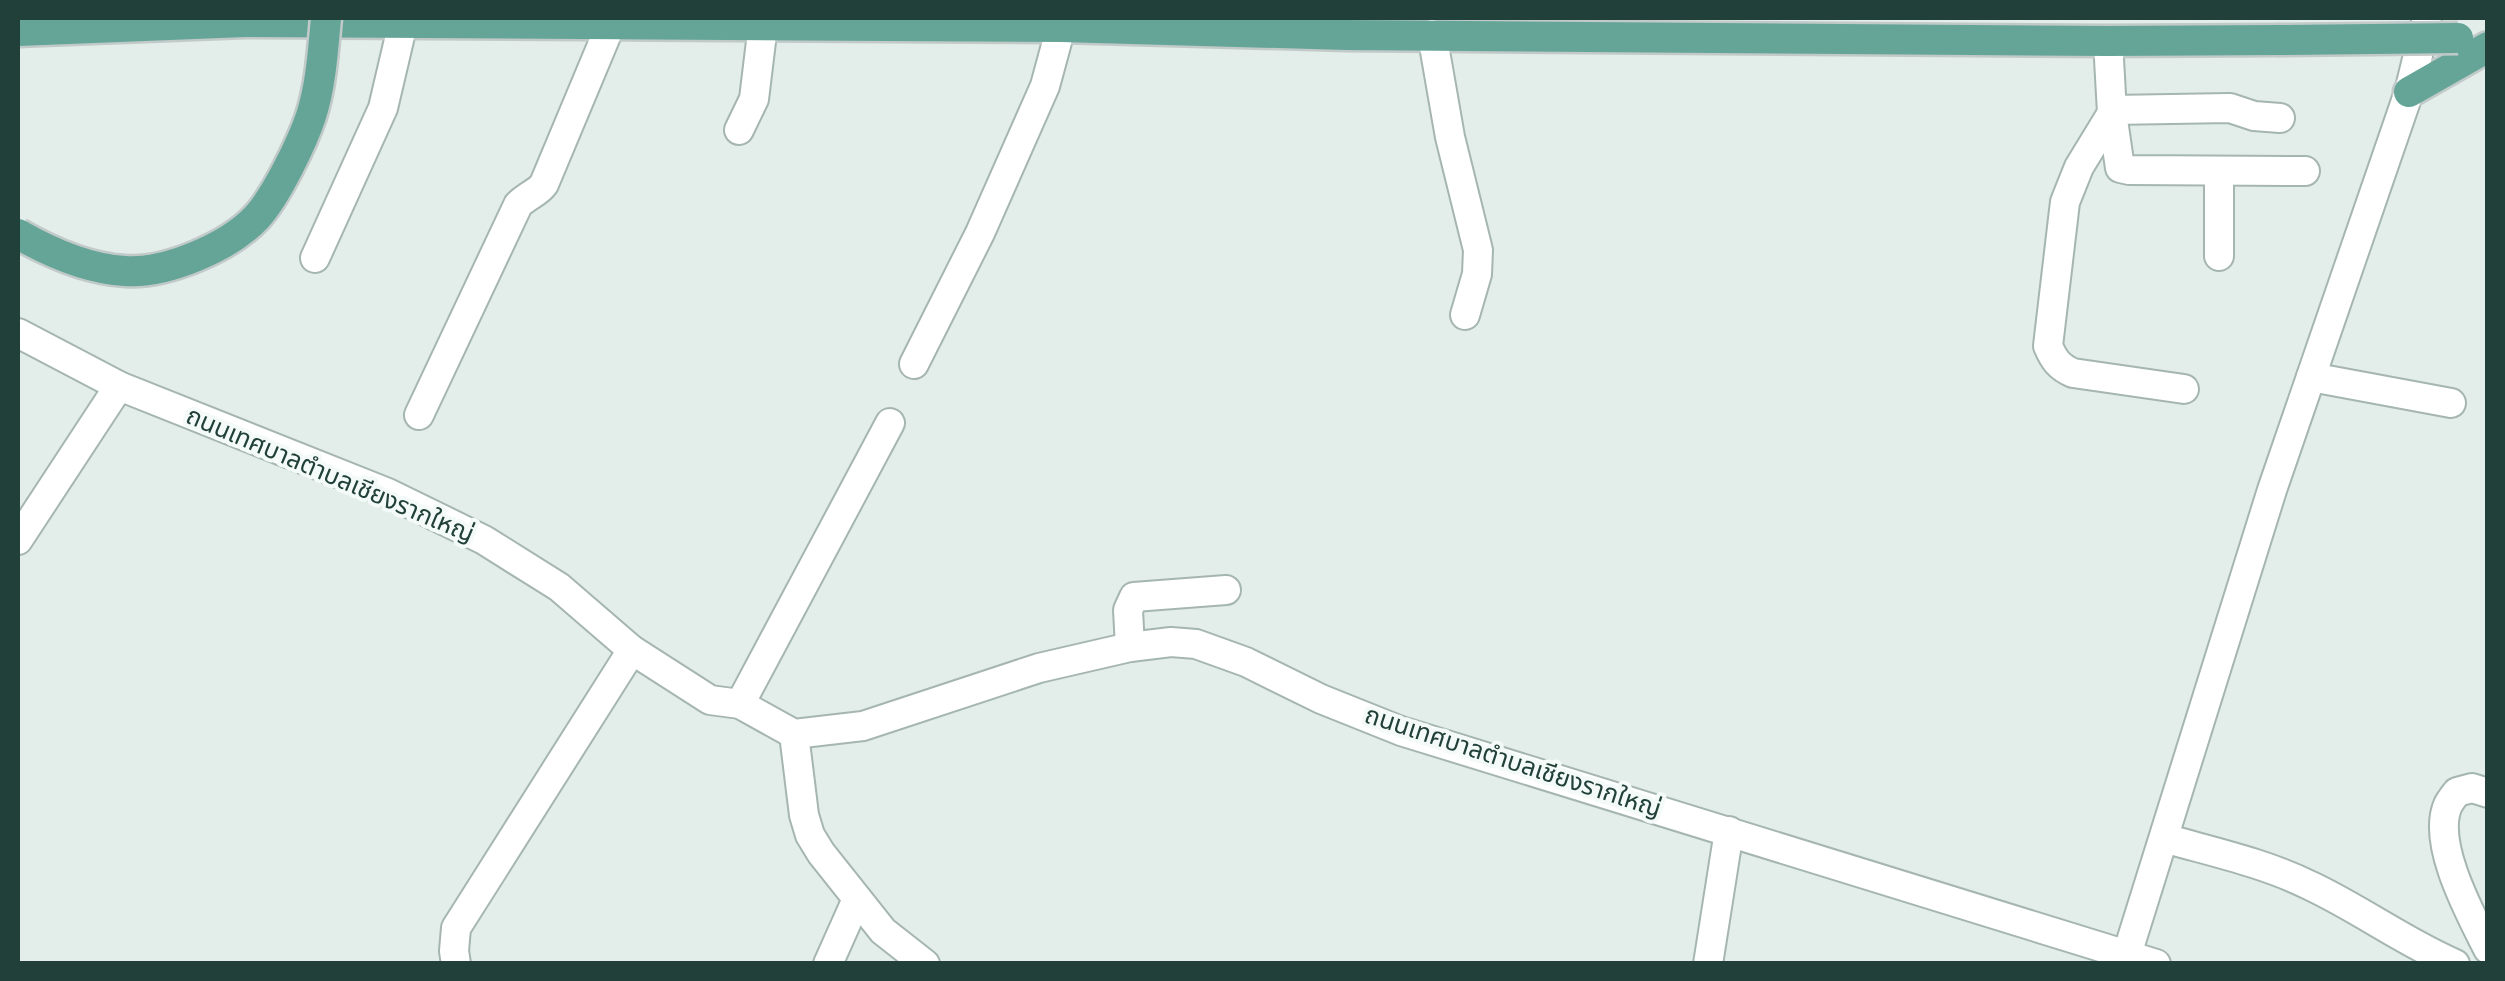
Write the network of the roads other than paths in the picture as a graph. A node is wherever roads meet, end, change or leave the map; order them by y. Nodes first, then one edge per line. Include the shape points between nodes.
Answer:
1 (326, 18) edge
2 (1471, 18) edge
3 (2427, 18) edge
4 (403, 23) junction
5 (611, 24) junction
6 (763, 25) junction
7 (1061, 26) junction
8 (18, 31) edge
9 (1346, 34) junction
10 (1432, 34) junction
11 (2473, 38) edge
12 (2108, 41) junction
13 (2488, 46) edge
14 (2409, 92) junction
15 (2112, 111) junction
16 (2280, 118) dead end
17 (740, 130) dead end
18 (2219, 171) junction
19 (2305, 171) dead end
20 (18, 234) edge
21 (2219, 256) dead end
22 (315, 258) dead end
23 (1465, 315) dead end
24 (18, 333) edge
25 (914, 364) dead end
26 (2311, 377) junction
27 (119, 386) junction
28 (2184, 389) dead end
29 (2451, 404) dead end
30 (419, 415) dead end
31 (890, 423) dead end
32 (18, 540) edge
33 (1226, 590) dead end
34 (1130, 647) junction
35 (632, 650) junction
36 (740, 704) junction
37 (794, 734) junction
38 (2488, 793) edge
39 (1730, 830) junction
40 (2164, 838) junction
41 (863, 906) junction
42 (2488, 949) edge
43 (2126, 958) edge
44 (456, 964) edge
45 (828, 964) edge
46 (847, 964) edge
47 (924, 964) edge
48 (1708, 964) edge
49 (2156, 964) edge
50 (2455, 964) edge

1 - 20 main road, bridge via 311,116 288,170 257,217 218,246 177,264 128,272 82,264
2 - 9 main road
3 - 14 street
4 - 5 main road
4 - 8 main road
4 - 22 street via 383,108
5 - 6 main road
5 - 30 street via 544,184 518,205
6 - 7 main road
6 - 17 street via 754,100
7 - 9 main road
7 - 25 street via 1045,86
9 - 10 main road
10 - 12 main road
10 - 23 street via 1478,250
11 - 12 main road, bridge
12 - 15 street
13 - 14 main road
14 - 26 street
15 - 16 street via 2230,108
15 - 18 street via 2120,168
15 - 28 street via 2066,202 2048,346 2073,374
18 - 19 street
18 - 21 street
24 - 27 street, ถนนเทศบาลตำบลเชียงรากใหญ่
26 - 29 street
26 - 40 street
27 - 32 street
27 - 35 street, ถนนเทศบาลตำบลเชียงรากใหญ่ via 388,494 484,540 559,586
31 - 36 street
33 - 34 street via 1134,596
34 - 37 street, ถนนเทศบาลตำบลเชียงรากใหญ่ via 1039,668 863,726
34 - 39 street, ถนนเทศบาลตำบลเชียงรากใหญ่ via 1196,644 1401,731
35 - 36 street, ถนนเทศบาลตำบลเชียงรากใหญ่ via 710,700
35 - 44 street via 456,928
36 - 37 street, ถนนเทศบาลตำบลเชียงรากใหญ่
37 - 41 street via 810,835
38 - 42 street via 2457,792 2446,808 2445,827 2448,858
39 - 43 street, ถนนเทศบาลตำบลเชียงรากใหญ่
39 - 48 street
40 - 43 street
40 - 50 street via 2311,885
41 - 45 street
41 - 46 street
41 - 47 street via 882,931
43 - 49 street, ถนนเทศบาลตำบลเชียงรากใหญ่

